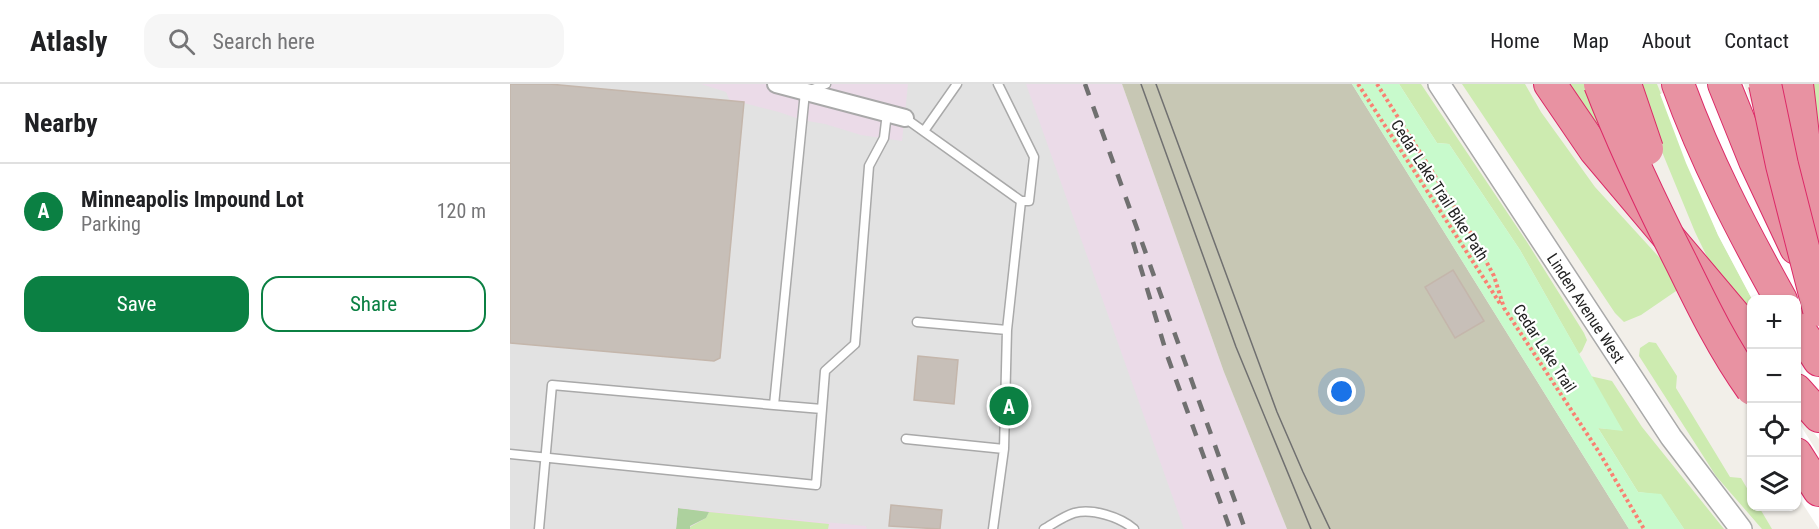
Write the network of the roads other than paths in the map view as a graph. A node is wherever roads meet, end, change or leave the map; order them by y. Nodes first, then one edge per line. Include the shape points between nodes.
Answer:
1 (776, 84) edge
2 (826, 84) edge
3 (957, 84) edge
4 (998, 84) edge
5 (1439, 84) edge
6 (1550, 84) edge
7 (1600, 84) edge
8 (1625, 84) edge
9 (1724, 84) edge
10 (1765, 84) edge
11 (1797, 84) edge
12 (1678, 86) edge
13 (805, 92) junction
14 (887, 114) junction
15 (905, 118) joint
16 (924, 131) junction
17 (1021, 201) junction
18 (1819, 246) edge
19 (1819, 287) edge
20 (1779, 295) edge
21 (1819, 310) edge
22 (917, 322) dead end
23 (1007, 330) junction
24 (1747, 330) edge
25 (1801, 331) edge
26 (1819, 360) edge
27 (1747, 364) edge
28 (1747, 382) edge
29 (1801, 395) edge
30 (774, 405) junction
31 (822, 410) junction
32 (1819, 416) edge
33 (906, 439) dead end
34 (1004, 449) junction
35 (510, 454) edge
36 (546, 457) junction
37 (1799, 457) edge
38 (1819, 490) edge
39 (540, 529) edge
40 (993, 529) edge
41 (1044, 529) edge
42 (1134, 529) edge
43 (1741, 529) edge

1 - 13 street
2 - 13 lane
3 - 16 lane
4 - 17 lane via 1034,157 1029,201
5 - 43 street, Linden Avenue West via 1671,437
6 - 24 highway, bridge via 1595,150
7 - 28 highway, bridge via 1668,237
8 - 27 highway, bridge via 1693,260
9 - 19 highway, bridge via 1774,203
10 - 21 highway, bridge
11 - 18 highway
12 - 20 highway via 1720,185
13 - 14 street
13 - 30 lane
14 - 15 street
14 - 31 lane via 884,138 869,166 855,344 825,371
15 - 16 lane
16 - 17 lane
17 - 23 lane
22 - 23 lane
23 - 34 lane
25 - 26 highway
29 - 32 highway
30 - 31 lane
30 - 36 lane via 552,385
31 - 36 lane via 816,485
33 - 34 lane
34 - 40 lane
35 - 36 lane
36 - 39 lane
37 - 38 highway
41 - 42 lane via 1075,513 1099,513

